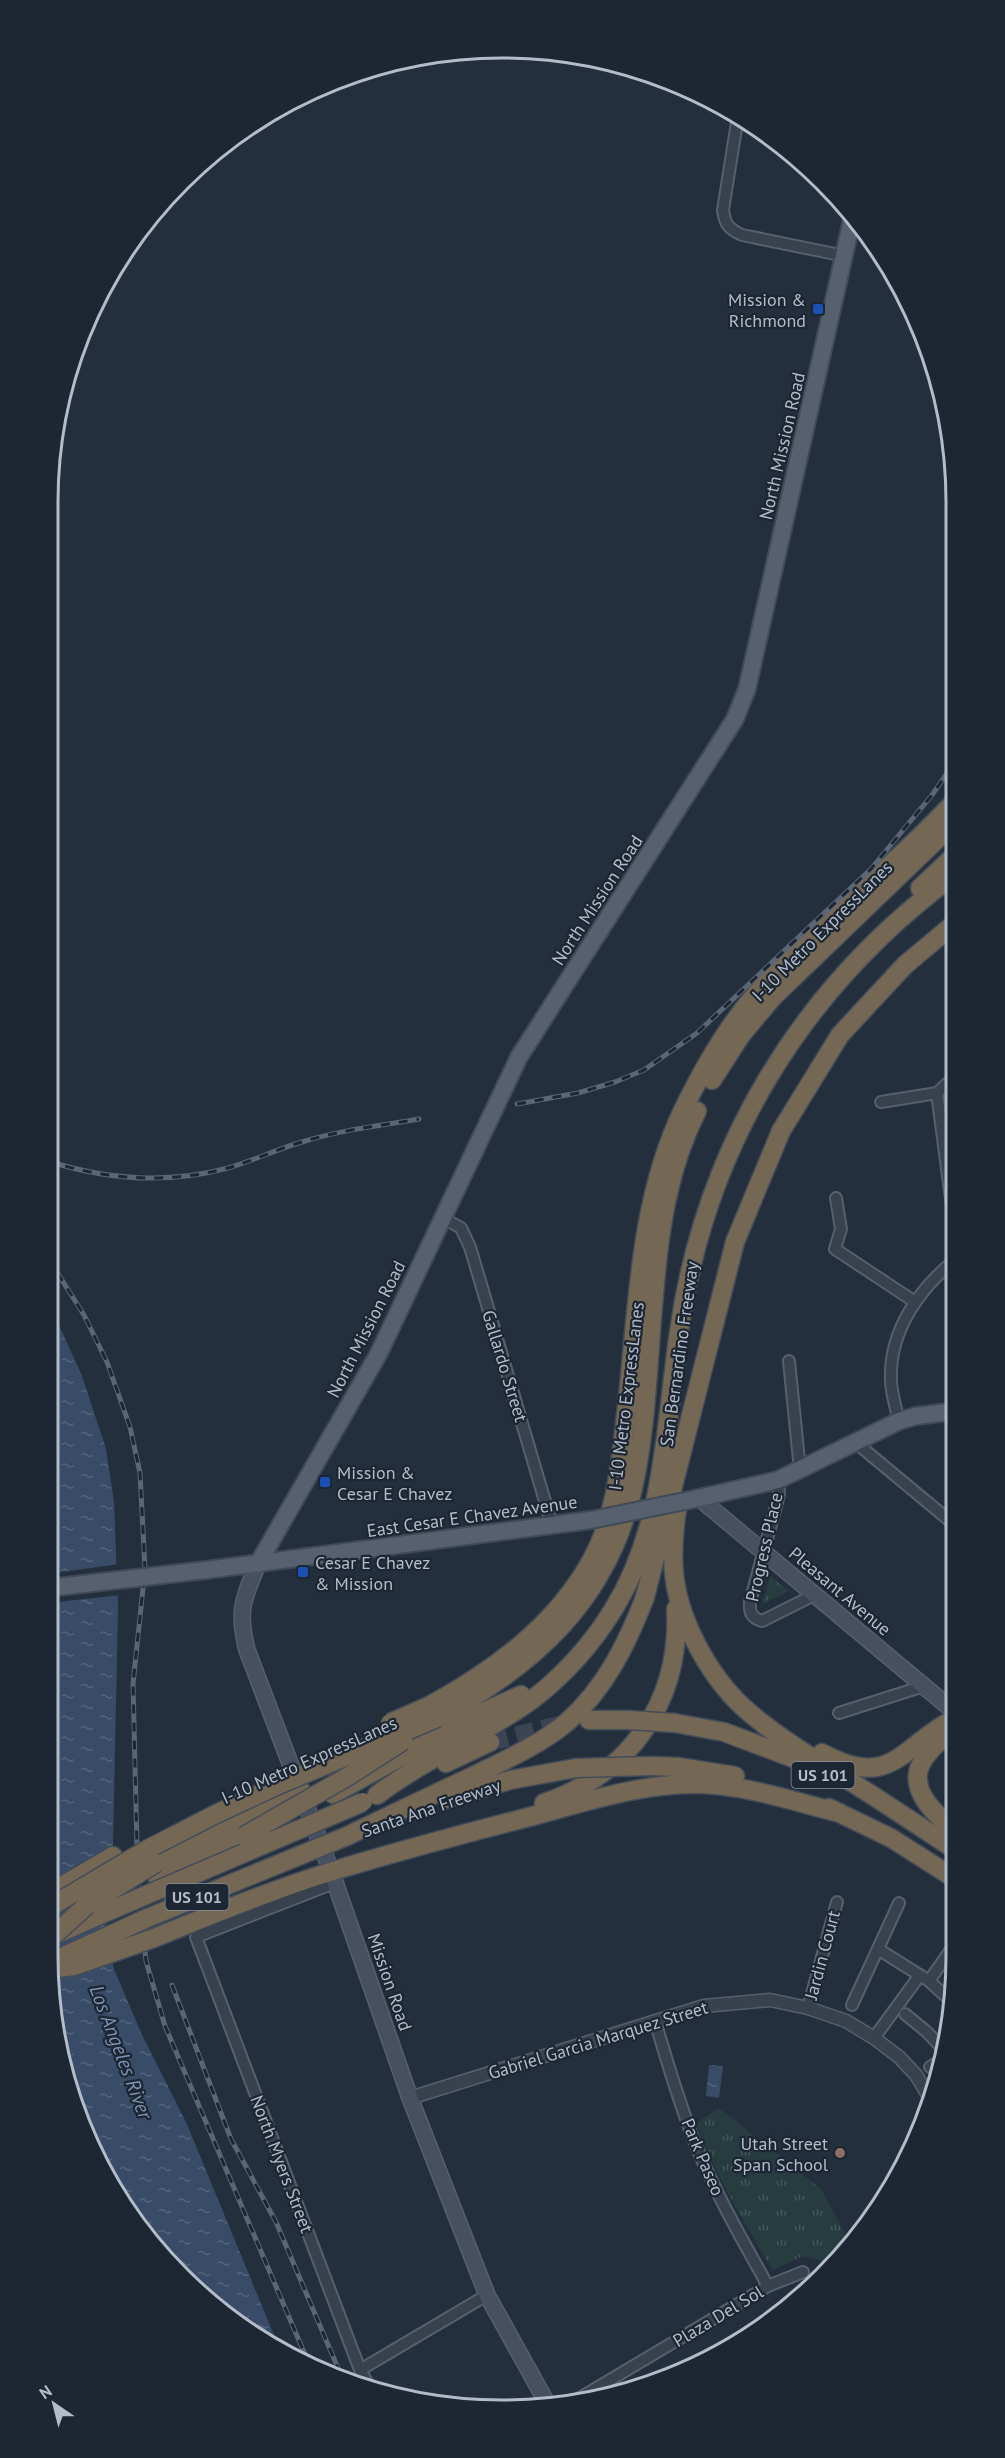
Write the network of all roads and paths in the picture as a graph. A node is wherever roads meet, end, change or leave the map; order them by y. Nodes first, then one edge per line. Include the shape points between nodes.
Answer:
1 (736, 125) edge
2 (851, 227) edge
3 (845, 256) junction
4 (946, 810) edge
5 (946, 831) edge
6 (946, 863) edge
7 (946, 882) edge
8 (946, 931) edge
9 (946, 1084) edge
10 (937, 1093) junction
11 (881, 1102) dead end
12 (946, 1161) edge
13 (714, 1189) junction
14 (836, 1198) dead end
15 (443, 1218) junction
16 (946, 1268) edge
17 (915, 1302) junction
18 (789, 1362) dead end
19 (946, 1412) edge
20 (691, 1415) junction
21 (899, 1421) junction
22 (855, 1442) junction
23 (800, 1470) junction
24 (778, 1479) junction
25 (695, 1499) junction
26 (946, 1518) edge
27 (552, 1525) junction
28 (764, 1552) junction
29 (258, 1564) junction
30 (674, 1574) junction
31 (58, 1587) edge
32 (814, 1595) junction
33 (585, 1648) junction
34 (924, 1686) junction
35 (946, 1705) edge
36 (433, 1712) junction
37 (749, 1713) junction
38 (838, 1713) dead end
39 (589, 1720) tunnel mouth
40 (946, 1724) edge
41 (946, 1736) edge
42 (490, 1742) tunnel mouth
43 (300, 1789) junction
44 (370, 1799) junction
45 (307, 1809) junction
46 (840, 1813) junction
47 (946, 1822) edge
48 (347, 1836) junction
49 (946, 1844) edge
50 (423, 1845) junction
51 (946, 1853) edge
52 (946, 1873) edge
53 (333, 1877) junction
54 (58, 1888) edge
55 (58, 1902) edge
56 (837, 1902) dead end
57 (899, 1903) dead end
58 (102, 1914) junction
59 (58, 1931) edge
60 (58, 1934) edge
61 (878, 1949) junction
62 (946, 1957) edge
63 (58, 1959) edge
64 (58, 1968) edge
65 (920, 1975) junction
66 (929, 1981) junction
67 (945, 1995) edge
68 (852, 2005) dead end
69 (808, 2008) junction
70 (905, 2014) dead end
71 (655, 2021) junction
72 (874, 2037) junction
73 (938, 2043) edge
74 (925, 2090) edge
75 (410, 2098) junction
76 (803, 2272) dead end
77 (768, 2286) junction
78 (487, 2295) junction
79 (360, 2370) junction
80 (364, 2377) edge
81 (593, 2390) edge
82 (544, 2398) edge

1 - 3 street via 723,210 730,230
2 - 3 main road, North Mission Road
3 - 15 main road, North Mission Road via 747,689 735,719 525,1048
4 - 36 highway, I-10 Metro ExpressLanes via 783,964 755,995 703,1070 664,1155 652,1198 623,1447 604,1532 574,1587 536,1630
5 - 36 highway, I-10 Metro ExpressLanes via 773,997 714,1075 678,1157 665,1203 658,1241 640,1449 632,1490 608,1559 571,1617 535,1654 488,1688
6 - 13 highway via 846,957 816,988 788,1026 734,1122
7 - 13 highway, San Bernardino Freeway via 885,932 841,976 802,1025 752,1104
8 - 20 highway, San Bernardino Freeway via 905,965 840,1035 781,1131 735,1242
9 - 10 street
10 - 11 street
10 - 12 street
13 - 33 highway, San Bernardino Freeway via 688,1279 661,1476 647,1535 614,1609
14 - 17 street via 841,1229 835,1249
15 - 27 street, Gallardo Street via 461,1228 470,1247
15 - 29 main road, North Mission Road via 379,1353
16 - 17 street
17 - 21 street via 903,1323 891,1368
18 - 23 street
19 - 21 main road, East Cesar E Chavez Avenue
20 - 30 highway via 674,1530
20 - 48 highway via 645,1597 631,1635 599,1686 566,1723 543,1739
21 - 22 main road, East Cesar E Chavez Avenue
22 - 23 main road, East Cesar E Chavez Avenue
22 - 26 street
23 - 24 main road, East Cesar E Chavez Avenue
24 - 25 main road, East Cesar E Chavez Avenue
24 - 28 street, Progress Place via 779,1495
25 - 27 main road, East Cesar E Chavez Avenue, bridge
25 - 28 main road, Pleasant Avenue
27 - 29 main road, East Cesar E Chavez Avenue
28 - 32 main road, Pleasant Avenue
28 - 32 street, Progress Place via 750,1602 749,1611 754,1619 762,1621
29 - 31 main road, East Cesar E Chavez Avenue, bridge
29 - 43 main road, Mission Road via 242,1602 243,1633
30 - 37 highway via 686,1621 703,1656
30 - 50 highway via 678,1636 673,1668 655,1716 634,1743 599,1776 556,1799
32 - 34 main road, Pleasant Avenue
33 - 44 highway, San Bernardino Freeway via 532,1699
33 - 45 highway via 516,1698 481,1713
34 - 35 main road, Pleasant Avenue
34 - 38 street
36 - 54 highway, I-10 Metro ExpressLanes, bridge via 219,1800
36 - 55 highway, I-10 Metro ExpressLanes, bridge via 216,1814
36 - 58 highway, bridge via 347,1777 244,1836 158,1879
37 - 40 highway via 830,1758 868,1767 898,1760
37 - 49 highway via 785,1741
39 - 51 highway, US 101, bridge via 675,1723 724,1732 806,1763
41 - 47 highway via 926,1755 918,1782 925,1801
42 - 44 highway, Santa Ana Freeway / US 101
43 - 45 main road, Mission Road
43 - 59 highway, bridge via 156,1863 87,1905
44 - 58 highway, Santa Ana Freeway / US 101, bridge
45 - 53 main road, Mission Road
46 - 48 highway, Santa Ana Freeway / US 101, bridge via 778,1787 733,1775 679,1767 576,1768 456,1795 366,1833
46 - 50 highway via 748,1790 671,1785 629,1791
46 - 52 highway, Santa Ana Freeway / US 101 via 891,1838
48 - 63 highway, Santa Ana Freeway / US 101, bridge via 145,1918
50 - 53 highway
53 - 64 highway, bridge via 257,1897 154,1938
53 - 75 main road, Mission Road
53 - 79 street, North Myers Street via 196,1937
56 - 69 street, Jardin Court
57 - 61 street
58 - 60 highway, Santa Ana Freeway / US 101, bridge
61 - 65 street
61 - 68 street
62 - 66 street
65 - 66 street
65 - 72 street
66 - 67 street
69 - 71 street, Gabriel Garcia Marquez Street via 771,2000 738,2001 704,2006
69 - 72 street, Gabriel Garcia Marquez Street via 846,2021
70 - 73 street
71 - 75 street, Gabriel Garcia Marquez Street
71 - 77 street, Park Paseo via 696,2147
72 - 74 street, Gabriel Garcia Marquez Street via 899,2057
75 - 78 main road, Mission Road
76 - 77 street, Plaza Del Sol
77 - 81 street, Plaza Del Sol
78 - 79 street
78 - 82 main road, Mission Road
79 - 80 street, North Myers Street

